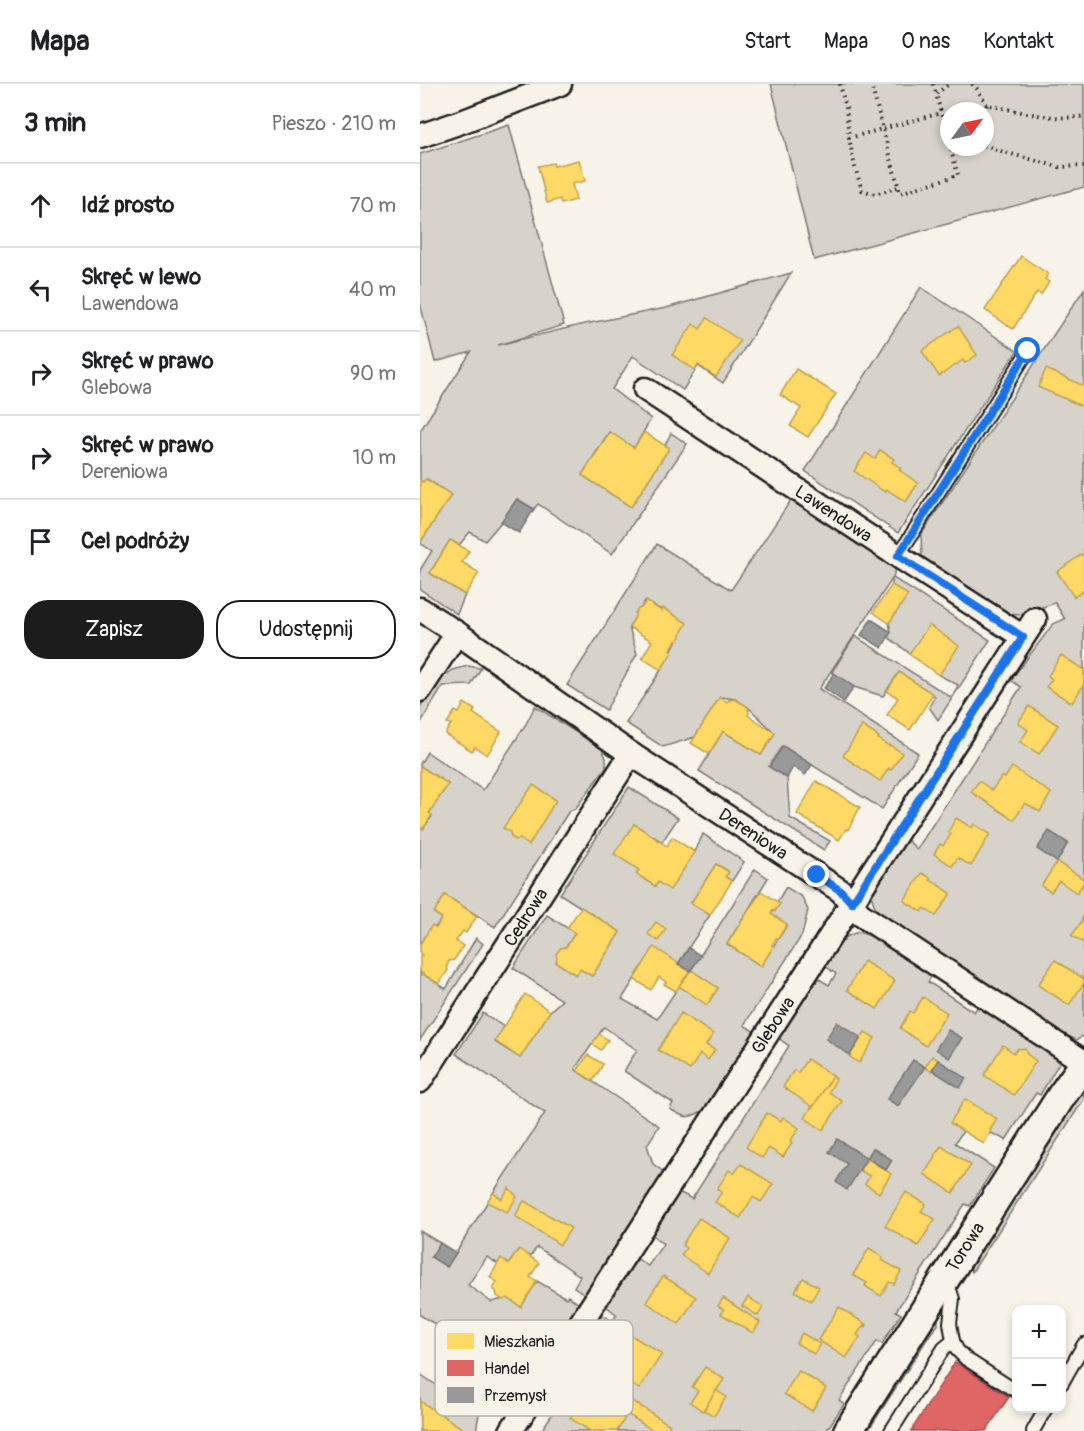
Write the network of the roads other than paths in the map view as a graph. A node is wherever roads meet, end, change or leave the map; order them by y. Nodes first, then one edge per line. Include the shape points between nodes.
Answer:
1 (560, 84) edge
2 (420, 136) edge
3 (1028, 351) dead end
4 (645, 389) dead end
5 (898, 556) junction
6 (420, 609) edge
7 (1029, 628) joint
8 (457, 633) junction
9 (420, 690) edge
10 (631, 754) junction
11 (852, 903) junction
12 (1084, 1063) edge
13 (420, 1081) edge
14 (942, 1283) junction
15 (583, 1320) edge
16 (953, 1341) junction
17 (1084, 1344) edge
18 (1066, 1376) edge
19 (1012, 1388) edge
20 (1044, 1413) edge
21 (521, 1416) edge
22 (511, 1431) edge
23 (848, 1431) edge
24 (891, 1431) edge
25 (1033, 1431) edge

1 - 2 street
3 - 5 lane
4 - 5 street, Lawendowa
5 - 7 street, Lawendowa
6 - 8 street, Dereniowa
7 - 11 street, Glebowa
8 - 9 street
8 - 10 street, Dereniowa
10 - 11 street, Dereniowa via 841,891
10 - 13 street, Cedrowa
11 - 12 street, Dereniowa via 860,914
11 - 15 street, Glebowa
12 - 14 street, Torowa
14 - 16 lane via 953,1299
14 - 23 street, Torowa
16 - 19 lane via 966,1359
16 - 24 lane via 944,1348
17 - 18 lane
20 - 25 lane
21 - 22 street, Glebowa

